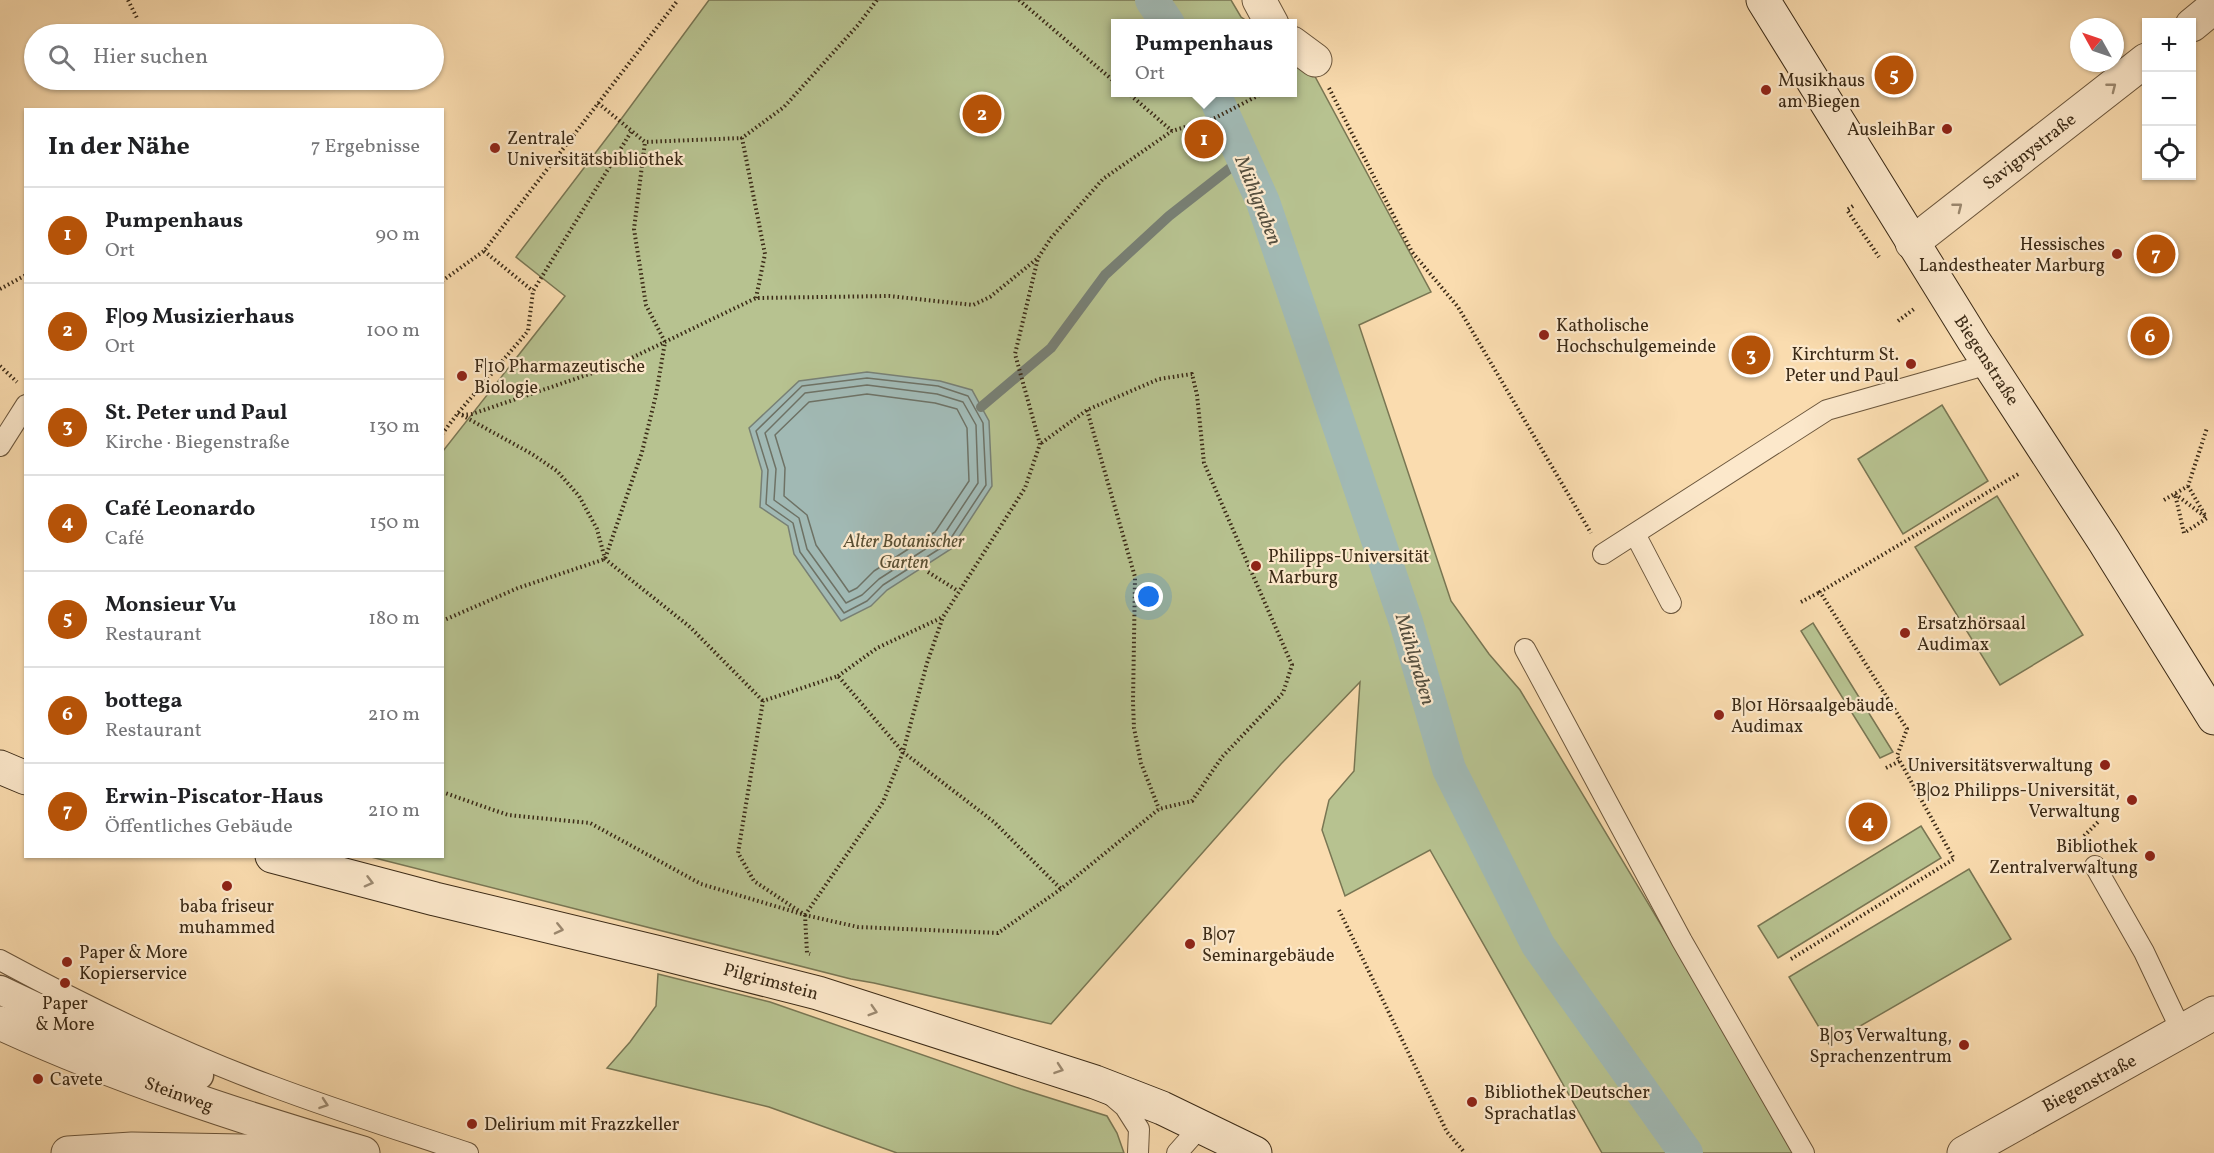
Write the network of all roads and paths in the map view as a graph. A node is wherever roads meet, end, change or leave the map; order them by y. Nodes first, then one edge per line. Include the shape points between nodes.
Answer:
1 (128, 0) edge
2 (678, 0) edge
3 (877, 0) edge
4 (1019, 0) edge
5 (1259, 0) edge
6 (1763, 0) edge
7 (2214, 7) edge
8 (137, 18) dead end
9 (1269, 19) edge
10 (2196, 22) edge
11 (1304, 52) edge
12 (2142, 63) edge
13 (1111, 79) edge
14 (1132, 97) edge
15 (1256, 97) edge
16 (598, 103) junction
17 (1172, 131) junction
18 (631, 132) junction
19 (742, 138) junction
20 (645, 142) junction
21 (1912, 243) junction
22 (484, 251) junction
23 (1038, 258) junction
24 (24, 276) edge
25 (444, 280) edge
26 (0, 289) edge
27 (533, 291) junction
28 (756, 298) junction
29 (1915, 308) dead end
30 (1898, 321) dead end
31 (665, 342) junction
32 (1989, 364) junction
33 (0, 366) edge
34 (19, 385) dead end
35 (24, 408) edge
36 (1087, 410) junction
37 (460, 414) junction
38 (2207, 428) dead end
39 (444, 432) edge
40 (1040, 444) junction
41 (0, 446) edge
42 (2048, 455) junction
43 (2188, 486) junction
44 (2175, 494) junction
45 (2164, 500) dead end
46 (2207, 518) junction
47 (1635, 534) junction
48 (1603, 554) joint
49 (605, 559) junction
50 (928, 572) dead end
51 (958, 591) junction
52 (1820, 591) junction
53 (1800, 602) dead end
54 (1671, 603) dead end
55 (943, 617) junction
56 (444, 620) edge
57 (1525, 649) dead end
58 (838, 676) junction
59 (763, 701) junction
60 (2214, 718) edge
61 (903, 752) junction
62 (1899, 761) junction
63 (0, 767) edge
64 (1886, 768) dead end
65 (24, 777) edge
66 (444, 793) edge
67 (1159, 809) junction
68 (280, 858) edge
69 (2095, 866) dead end
70 (1061, 889) junction
71 (1339, 910) dead end
72 (806, 915) junction
73 (818, 956) dead end
74 (1791, 959) dead end
75 (0, 960) edge
76 (0, 990) edge
77 (2214, 1013) edge
78 (0, 1023) edge
79 (2182, 1032) junction
80 (199, 1075) dead end
81 (1151, 1119) junction
82 (1200, 1127) junction
83 (331, 1144) junction
84 (68, 1153) edge
85 (363, 1153) edge
86 (468, 1153) edge
87 (1138, 1153) edge
88 (1177, 1153) edge
89 (1255, 1153) edge
90 (1465, 1153) edge
91 (1803, 1153) edge
92 (1964, 1153) edge

1 - 8 path
2 - 16 path
3 - 19 path via 784,107
4 - 13 path
5 - 9 main road
6 - 21 main road, Biegenstraße
7 - 10 main road
11 - 48 path via 1412,252 1458,308
21 -> 12 main road, Savignystraße
14 - 17 path
15 - 17 path via 1215,118
16 - 18 path
16 - 22 path
17 - 23 path via 1103,179
18 - 20 path
18 - 27 path
19 - 20 path
19 - 28 path via 765,254
20 - 31 path via 634,229 646,304
21 - 32 main road, Biegenstraße
22 - 25 path
22 - 27 path
23 - 28 path via 990,297 973,305 889,296
23 - 40 path via 1016,354
24 - 26 path
27 - 37 path via 528,331
28 - 31 path
29 - 30 path
31 - 37 path via 619,364 472,414
31 - 49 path via 642,452
32 - 42 main road, Biegenstraße
32 - 47 lane via 1827,410
33 - 34 path
35 - 41 lane
36 - 40 path
36 - 67 path via 1136,577 1134,728
36 - 67 path via 1159,379 1192,374 1204,463 1292,665 1283,693 1222,757 1192,801
37 - 39 path
37 - 49 path via 557,471 579,496 597,529
38 - 43 path
40 - 51 path via 1025,488
42 - 52 path
42 - 60 main road, Biegenstraße
43 - 44 path
43 - 46 path
44 - 45 path
44 - 46 path
44 - 46 path via 2184,533
47 - 48 lane
47 - 54 lane
49 - 56 path via 518,588
49 - 59 path via 690,627
50 - 51 path
51 - 55 path
52 - 53 path
52 - 62 path via 1907,729 1897,756
55 - 58 path via 877,648
55 - 61 path
57 - 91 lane via 1682,941
58 - 59 path
58 - 61 path
59 - 72 path via 738,852 754,881
61 - 70 path via 993,822
61 - 72 path via 883,802
62 - 64 path
62 - 74 path via 1954,859
63 - 65 main road
66 - 72 path via 508,815 590,823 701,885
67 - 70 path
68 -> 81 main road, Pilgrimstein via 818,993 1095,1082
69 - 79 lane via 2144,952
70 - 72 path via 998,933 858,927
71 - 90 path via 1447,1132
72 - 73 path via 807,953
75 -> 86 lane via 161,1041 268,1085
76 - 80 street
77 - 79 main road, Biegenstraße
78 - 83 main road, Steinweg via 57,1050 169,1091
79 - 92 main road, Biegenstraße
81 - 82 main road, Pilgrimstein
81 - 87 lane
82 - 88 lane
82 - 89 main road, Pilgrimstein
83 - 84 main road via 291,1152 132,1149
83 - 85 main road, Steinweg

